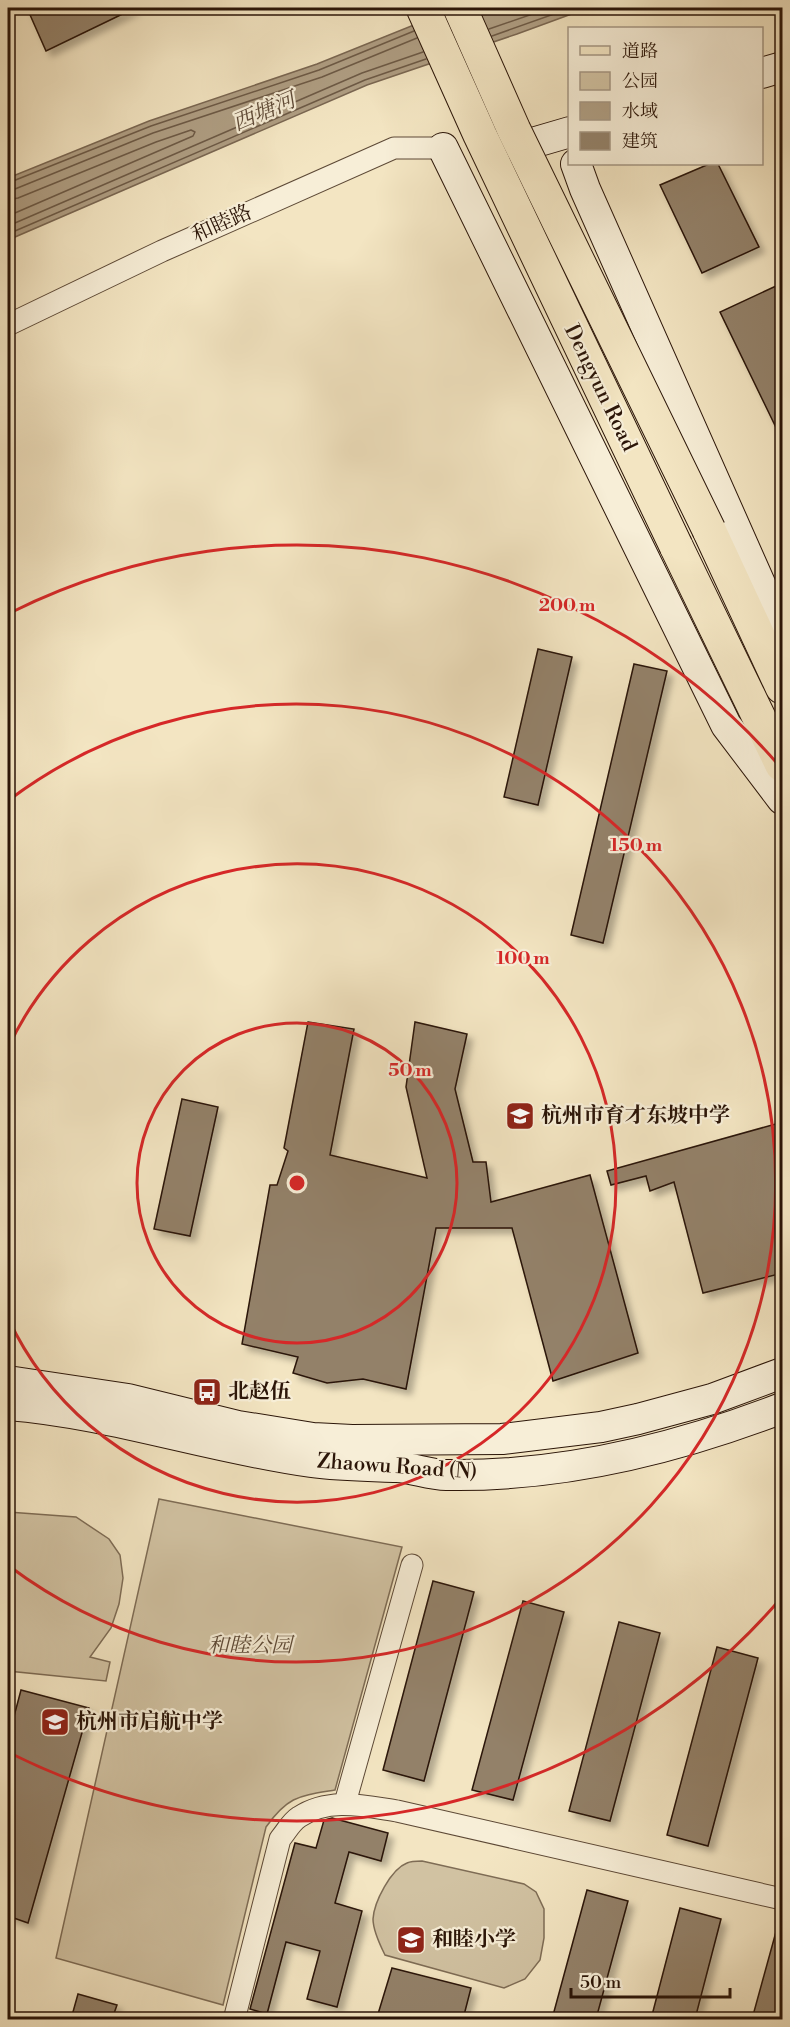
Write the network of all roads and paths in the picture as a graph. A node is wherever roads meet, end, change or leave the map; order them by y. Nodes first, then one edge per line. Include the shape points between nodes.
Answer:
1 (423, 8) edge
2 (460, 8) edge
3 (783, 67) edge
4 (763, 73) edge
5 (568, 137) edge
6 (443, 148) junction
7 (576, 165) edge
8 (8, 325) edge
9 (783, 633) edge
10 (783, 687) edge
11 (783, 765) edge
12 (783, 799) edge
13 (783, 1373) edge
14 (8, 1382) edge
15 (8, 1405) edge
16 (783, 1408) edge
17 (412, 1565) dead end
18 (345, 1803) junction
19 (783, 1899) edge
20 (234, 2019) edge

1 - 11 main road, Dengyun Road, bridge via 480,135
2 - 10 main road, Dengyun Road, bridge via 514,130
3 - 4 main road
5 - 6 main road via 481,158
6 - 8 street, 和睦路 via 394,148 162,250
6 - 12 main road via 726,725
7 - 9 main road
13 - 14 main road, Zhaowu Road (N) via 712,1399 638,1419 502,1440 314,1438 238,1426 128,1399
15 - 16 main road, Zhaowu Road (N) via 312,1462 406,1468 444,1475 508,1473 603,1460 685,1440
17 - 18 street
18 - 19 street via 396,1810
18 - 20 street via 321,1807 297,1818 280,1839

